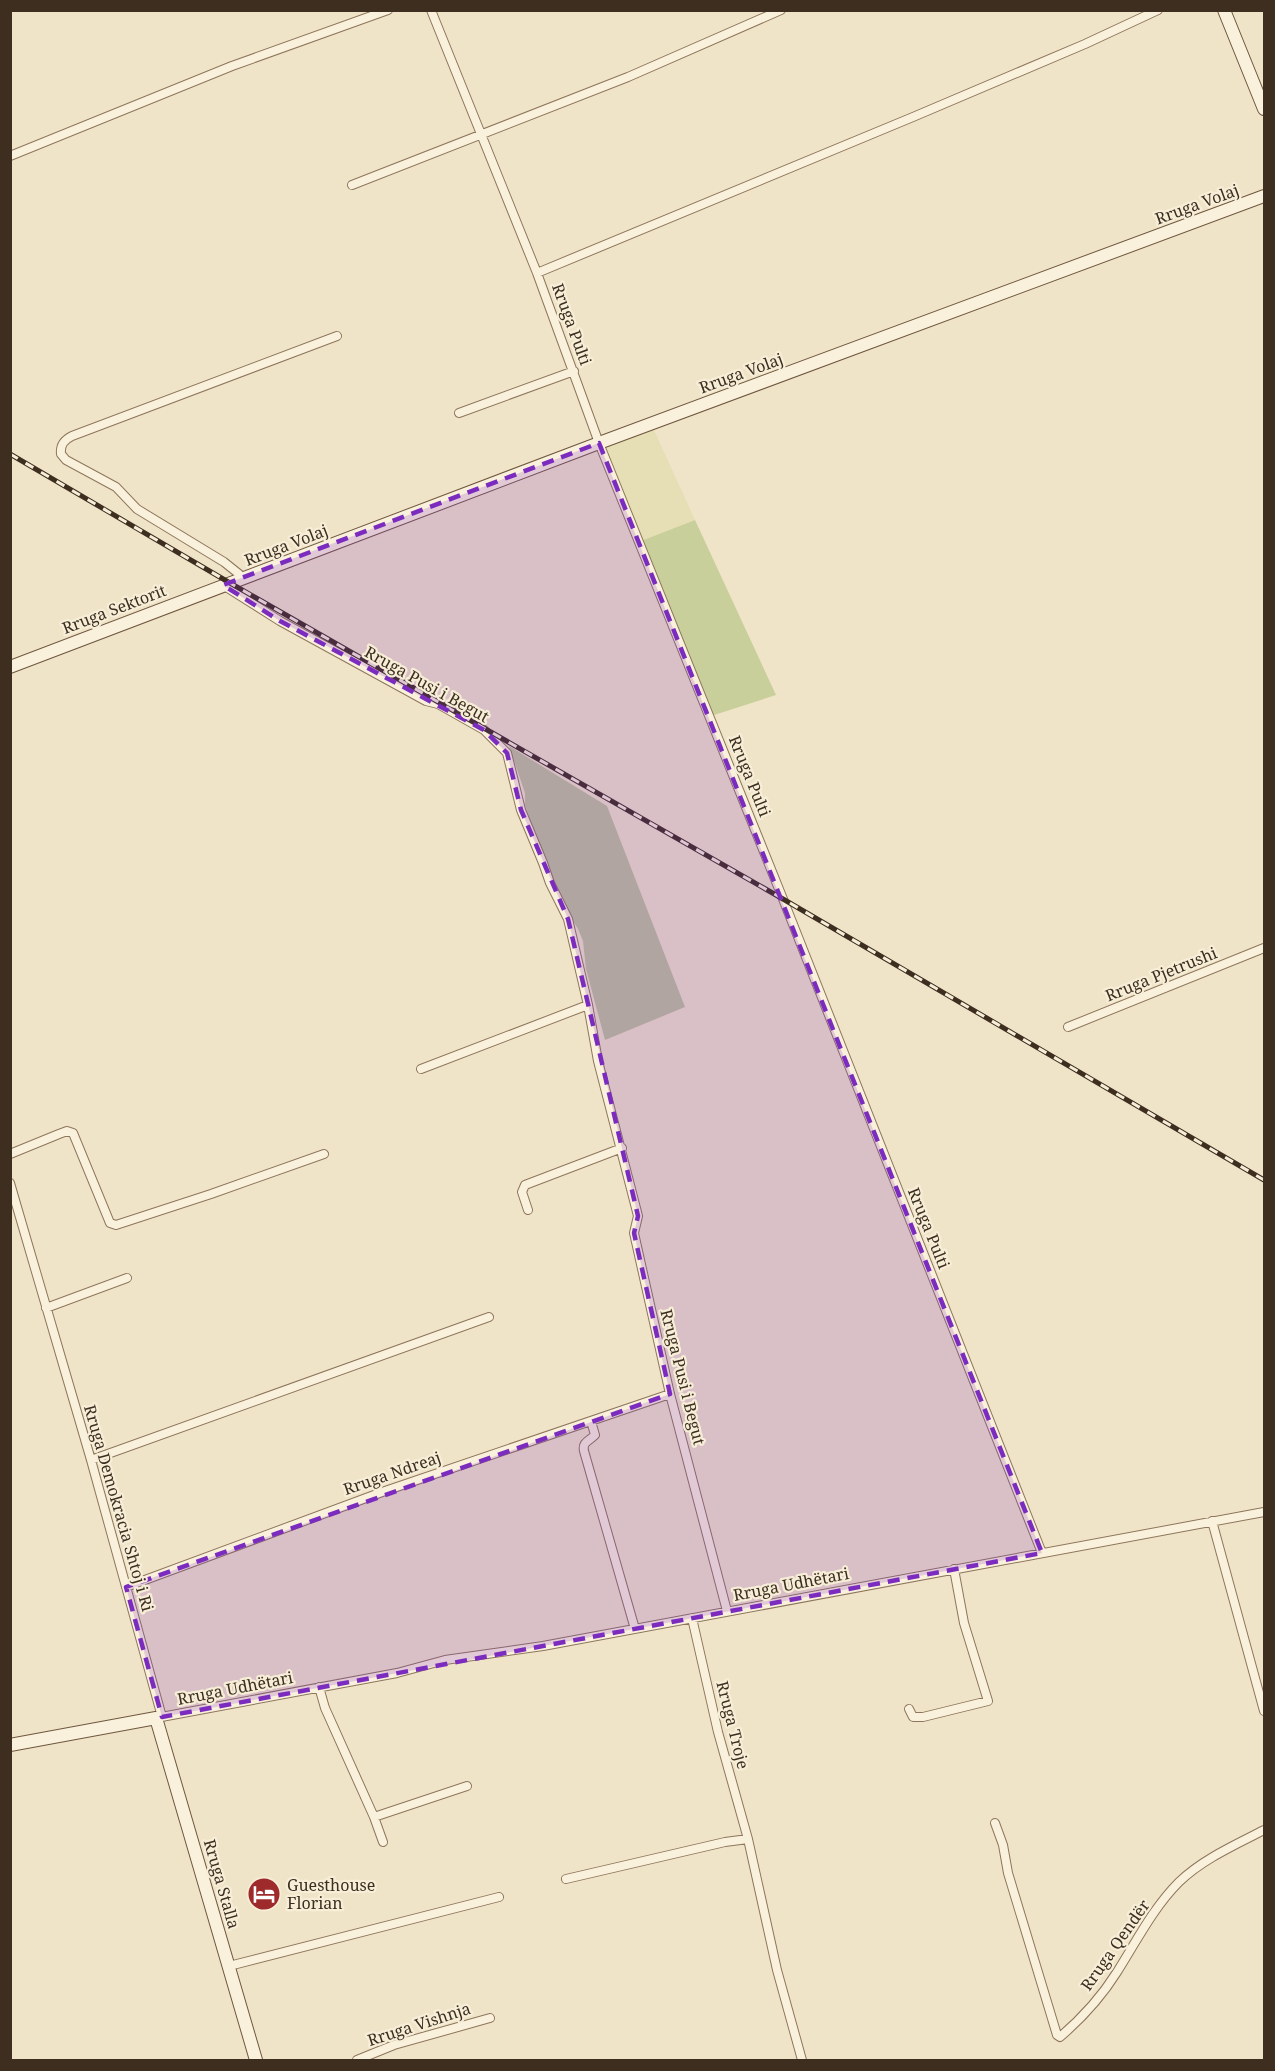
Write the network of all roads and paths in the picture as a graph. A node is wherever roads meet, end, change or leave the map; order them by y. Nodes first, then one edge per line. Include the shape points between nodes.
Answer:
1 (388, 10) edge
2 (431, 10) edge
3 (781, 10) edge
4 (1158, 10) edge
5 (1224, 10) edge
6 (1264, 109) edge
7 (482, 136) junction
8 (10, 156) edge
9 (352, 186) dead end
10 (1264, 196) edge
11 (537, 273) junction
12 (337, 336) dead end
13 (574, 371) junction
14 (459, 413) dead end
15 (599, 443) junction
16 (244, 579) junction
17 (227, 584) junction
18 (10, 667) edge
19 (1264, 948) edge
20 (588, 1005) junction
21 (1068, 1027) dead end
22 (421, 1069) dead end
23 (622, 1148) junction
24 (10, 1154) edge
25 (324, 1154) dead end
26 (10, 1183) edge
27 (528, 1210) dead end
28 (127, 1278) dead end
29 (46, 1308) junction
30 (489, 1317) dead end
31 (670, 1394) junction
32 (591, 1421) junction
33 (91, 1460) junction
34 (1264, 1512) edge
35 (1212, 1521) junction
36 (1042, 1553) junction
37 (954, 1569) junction
38 (126, 1587) junction
39 (727, 1611) junction
40 (692, 1618) junction
41 (634, 1629) junction
42 (319, 1687) junction
43 (909, 1709) dead end
44 (1264, 1711) edge
45 (159, 1717) junction
46 (10, 1745) edge
47 (467, 1786) dead end
48 (374, 1817) junction
49 (995, 1823) dead end
50 (1264, 1830) edge
51 (748, 1839) junction
52 (383, 1842) dead end
53 (566, 1879) dead end
54 (499, 1897) dead end
55 (229, 1966) junction
56 (490, 2018) dead end
57 (256, 2061) edge
58 (357, 2061) edge
59 (802, 2061) edge

1 - 8 street via 200,79
2 - 7 street, Rruga Pulti
3 - 7 street
4 - 11 street
5 - 6 street
7 - 9 street
7 - 11 street, Rruga Pulti
10 - 15 street, Rruga Volaj
11 - 13 street, Rruga Pulti
12 - 16 street via 72,436 61,446 66,460 116,488 137,509 224,562
13 - 14 street
13 - 15 street, Rruga Pulti
15 - 16 street, Rruga Volaj
15 - 36 street, Rruga Pulti
16 - 17 street, Rruga Volaj
17 - 18 street, Rruga Sektorit
17 - 20 street, Rruga Pusi i Begut via 280,621 484,730 507,753 521,810 567,915
19 - 21 street, Rruga Pjetrushi
20 - 22 street
20 - 23 street, Rruga Pusi i Begut via 598,1061
23 - 27 street via 525,1185 522,1192
23 - 31 street, Rruga Pusi i Begut via 638,1216 634,1233
24 - 25 street via 67,1131 73,1133 104,1212 110,1223 116,1225
26 - 29 street, Rruga Demokracia Shtoj i Ri
28 - 29 street
29 - 33 street, Rruga Demokracia Shtoj i Ri
30 - 33 street
31 - 32 street, Rruga Ndreaj
31 - 39 street, Rruga Pusi i Begut
32 - 38 street, Rruga Ndreaj via 385,1491
32 - 41 street via 595,1435 583,1446
33 - 38 street, Rruga Demokracia Shtoj i Ri
34 - 35 street, Rruga Udhëtari
35 - 36 street, Rruga Udhëtari
35 - 44 street
36 - 37 street, Rruga Udhëtari
37 - 39 street, Rruga Udhëtari
37 - 43 street via 964,1623 988,1701 923,1717 914,1717
38 - 45 street, Rruga Demokracia Shtoj i Ri
39 - 40 street, Rruga Udhëtari
40 - 41 street, Rruga Udhëtari
40 - 51 street, Rruga Troje
41 - 42 street, Rruga Udhëtari via 445,1660
42 - 45 street, Rruga Udhëtari
42 - 48 street, Rruga Udhëtari
45 - 46 street
45 - 55 street, Rruga Stalla
47 - 48 street
48 - 52 street, Rruga Udhëtari
49 - 50 street, Rruga Qendër via 1059,2037 1101,1994 1179,1883 1197,1868
51 - 53 street
51 - 59 street, Rruga Troje
54 - 55 street
55 - 57 street, Rruga Stalla
56 - 58 street, Rruga Vishnja via 394,2045

